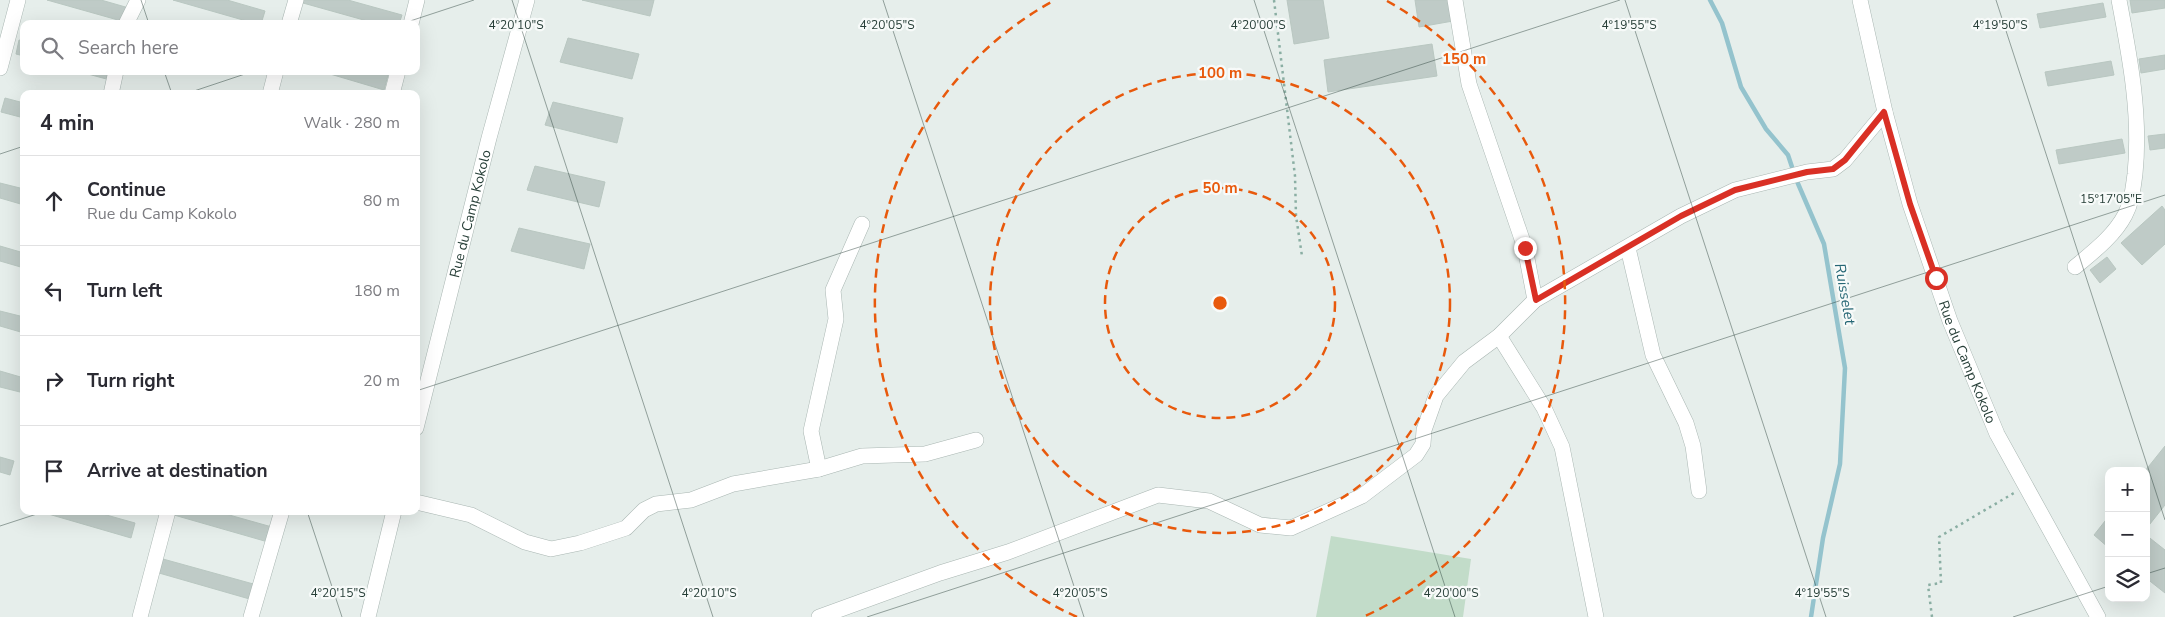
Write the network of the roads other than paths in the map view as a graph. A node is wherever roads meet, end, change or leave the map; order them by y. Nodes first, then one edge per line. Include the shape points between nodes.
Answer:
1 (18, 0) edge
2 (138, 0) edge
3 (417, 0) edge
4 (527, 0) edge
5 (1455, 0) edge
6 (1860, 0) edge
7 (2119, 0) edge
8 (292, 1) edge
9 (128, 20) edge
10 (290, 20) edge
11 (412, 20) edge
12 (0, 68) edge
13 (115, 75) edge
14 (275, 75) edge
15 (397, 75) edge
16 (112, 90) edge
17 (271, 90) edge
18 (393, 90) edge
19 (1884, 112) junction
20 (862, 224) dead end
21 (1628, 248) junction
22 (2075, 266) dead end
23 (1536, 300) junction
24 (1499, 336) junction
25 (420, 412) edge
26 (976, 440) dead end
27 (819, 469) junction
28 (1699, 491) dead end
29 (420, 503) edge
30 (167, 515) edge
31 (281, 515) edge
32 (393, 515) edge
33 (140, 617) edge
34 (251, 617) edge
35 (368, 617) edge
36 (819, 617) edge
37 (1596, 617) edge
38 (2098, 617) edge

1 - 12 street
2 - 9 street
3 - 11 street
4 - 25 street, Rue du Camp Kokolo
5 - 23 street via 1469,84 1522,239
6 - 19 street, Rue du Camp Kokolo
7 - 22 street via 2138,120 2132,197 2116,228
8 - 10 street
13 - 16 street
14 - 17 street
15 - 18 street
19 - 21 street via 1845,160 1833,169 1807,172 1735,190 1681,216
19 - 38 street, Rue du Camp Kokolo via 1910,204 1950,321 1990,416
20 - 27 street via 833,290 836,319 811,432
21 - 23 street
21 - 28 street via 1653,355 1686,423 1693,446
23 - 24 street
24 - 36 street via 1464,362 1436,396 1424,430 1423,444 1416,455 1362,496 1291,528 1260,525 1209,501 1158,495 1008,552
24 - 37 street via 1544,408 1562,447
26 - 27 street via 925,454 862,456
27 - 29 street via 733,484 690,500 656,504 644,510 626,528 551,550 524,542 471,515
30 - 33 street
31 - 34 street
32 - 35 street

